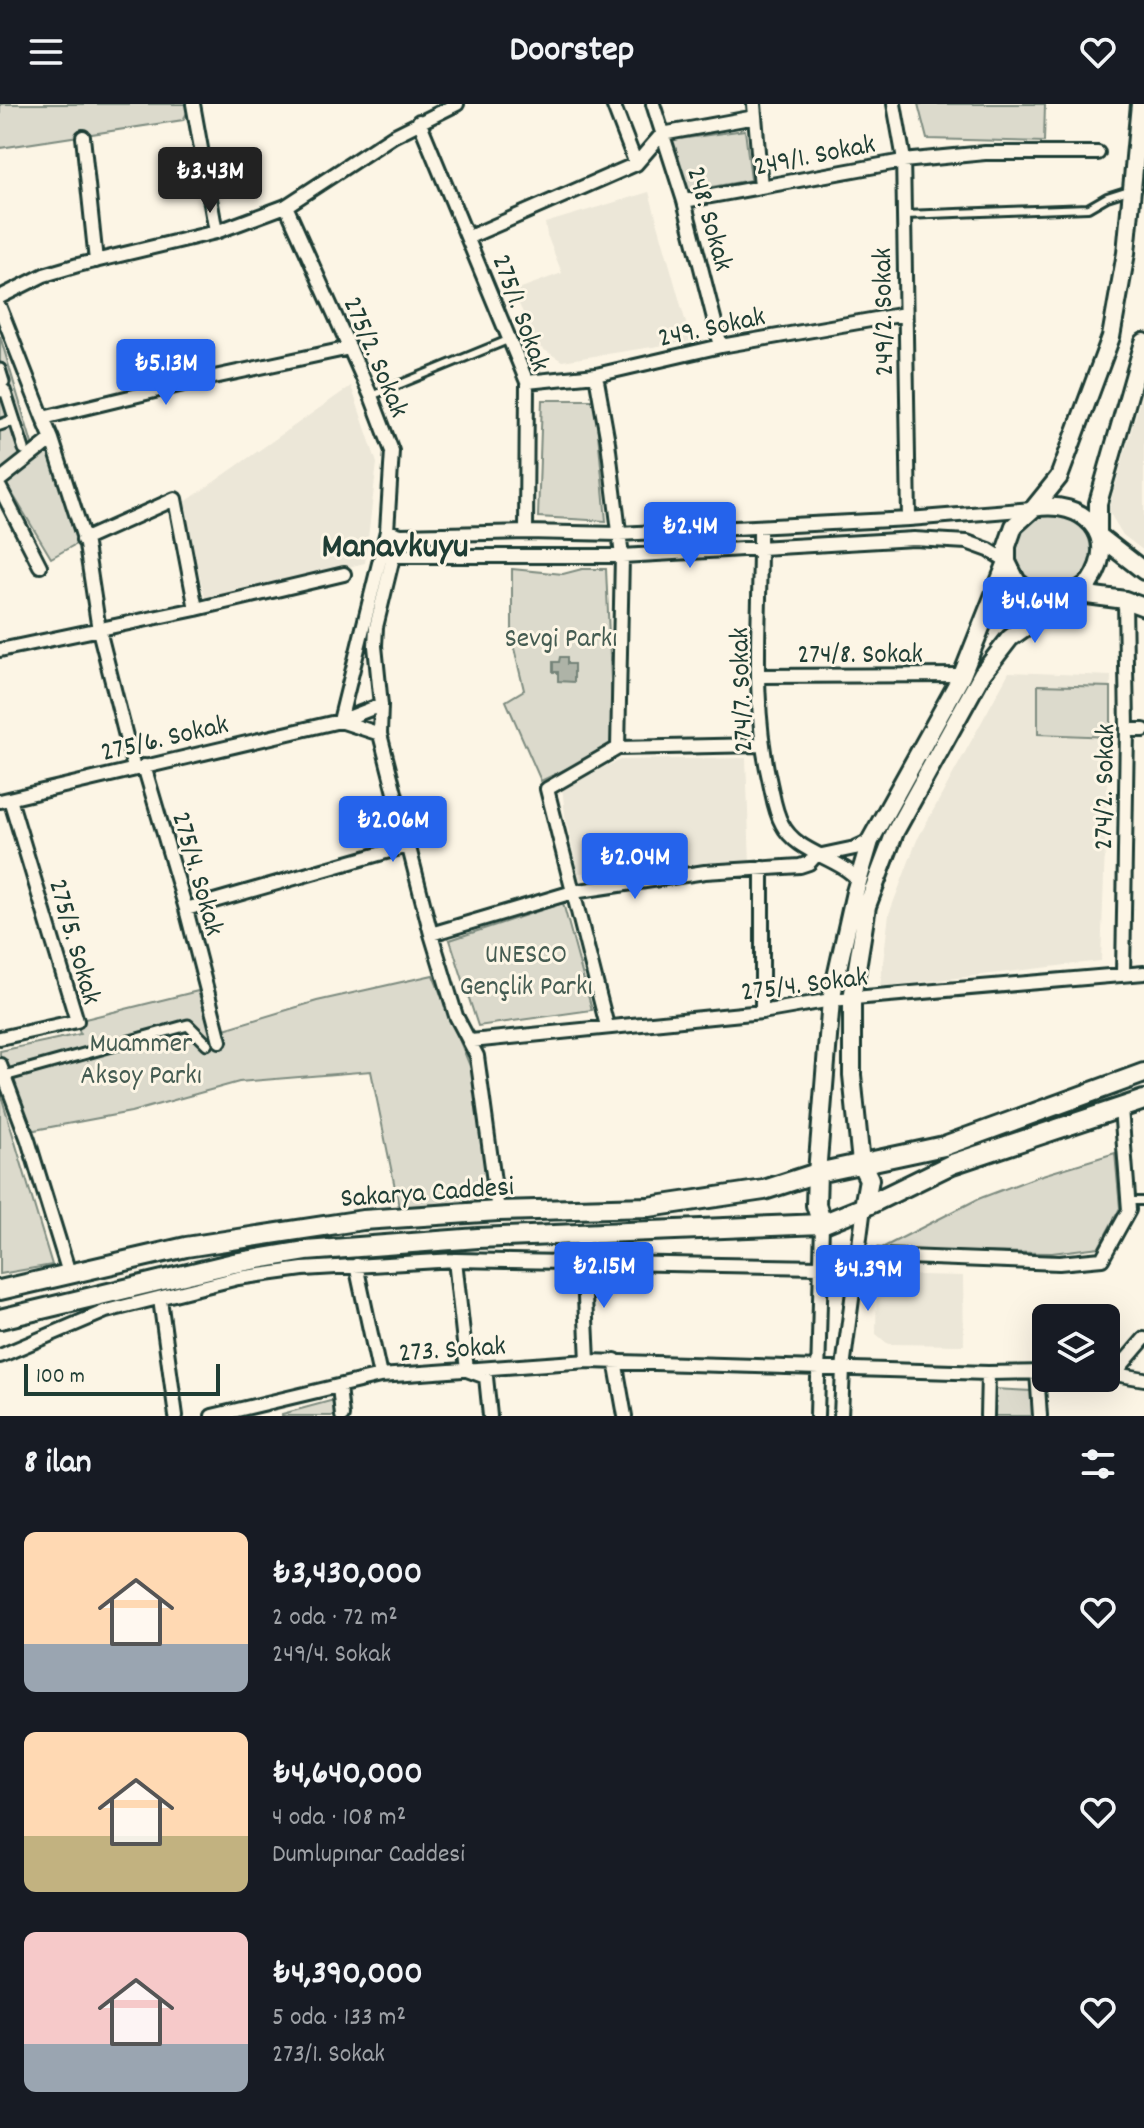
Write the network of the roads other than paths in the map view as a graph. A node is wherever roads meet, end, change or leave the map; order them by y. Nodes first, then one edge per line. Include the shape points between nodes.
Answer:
1 (193, 104) edge
2 (457, 104) edge
3 (613, 104) edge
4 (653, 104) edge
5 (894, 104) edge
6 (1140, 104) edge
7 (755, 111) edge
8 (419, 121) junction
9 (662, 134) junction
10 (83, 137) dead end
11 (1098, 153) dead end
12 (903, 161) junction
13 (636, 164) junction
14 (761, 187) junction
15 (1133, 189) junction
16 (684, 201) junction
17 (286, 206) junction
18 (904, 215) junction
19 (216, 232) junction
20 (469, 237) junction
21 (96, 261) junction
22 (0, 297) edge
23 (0, 308) edge
24 (905, 314) junction
25 (510, 340) junction
26 (1144, 342) edge
27 (721, 346) junction
28 (350, 348) junction
29 (596, 375) junction
30 (527, 382) junction
31 (0, 391) edge
32 (371, 396) junction
33 (14, 413) junction
34 (43, 418) junction
35 (0, 425) edge
36 (52, 439) junction
37 (24, 449) dead end
38 (0, 480) edge
39 (0, 488) edge
40 (1033, 509) junction
41 (909, 519) junction
42 (760, 528) junction
43 (387, 531) junction
44 (526, 532) junction
45 (619, 534) junction
46 (1099, 534) junction
47 (83, 540) junction
48 (760, 549) junction
49 (622, 556) junction
50 (387, 557) junction
51 (1007, 562) junction
52 (40, 566) dead end
53 (1144, 571) edge
54 (344, 574) dead end
55 (1071, 595) junction
56 (1125, 600) junction
57 (1144, 607) edge
58 (196, 609) junction
59 (99, 630) junction
60 (0, 650) edge
61 (962, 675) junction
62 (759, 676) junction
63 (381, 705) junction
64 (340, 721) junction
65 (1127, 730) junction
66 (1144, 730) edge
67 (380, 734) junction
68 (761, 745) junction
69 (618, 748) junction
70 (139, 767) junction
71 (5, 800) edge
72 (870, 841) junction
73 (407, 846) junction
74 (819, 855) junction
75 (762, 868) junction
76 (859, 881) junction
77 (573, 892) junction
78 (186, 909) junction
79 (431, 934) junction
80 (1144, 973) edge
81 (1123, 974) junction
82 (852, 999) junction
83 (831, 1000) junction
84 (762, 1012) junction
85 (607, 1026) junction
86 (0, 1038) edge
87 (471, 1041) junction
88 (214, 1042) joint
89 (2, 1071) edge
90 (1144, 1073) edge
91 (1144, 1100) edge
92 (1121, 1108) junction
93 (861, 1163) junction
94 (817, 1173) junction
95 (1128, 1201) junction
96 (1144, 1201) edge
97 (864, 1207) junction
98 (498, 1211) junction
99 (822, 1224) junction
100 (582, 1233) junction
101 (856, 1255) junction
102 (455, 1260) junction
103 (584, 1261) junction
104 (356, 1265) junction
105 (820, 1267) junction
106 (236, 1270) junction
107 (69, 1273) junction
108 (0, 1290) edge
109 (160, 1299) junction
110 (0, 1319) edge
111 (1144, 1339) edge
112 (0, 1356) edge
113 (615, 1360) junction
114 (588, 1361) junction
115 (1120, 1363) edge
116 (818, 1368) junction
117 (843, 1368) junction
118 (467, 1370) junction
119 (1032, 1372) edge
120 (988, 1373) junction
121 (1120, 1375) edge
122 (380, 1376) junction
123 (1144, 1379) edge
124 (339, 1386) junction
125 (1041, 1392) edge
126 (176, 1416) edge
127 (212, 1416) edge
128 (342, 1416) edge
129 (490, 1416) edge
130 (625, 1416) edge
131 (817, 1416) edge
132 (841, 1416) edge
133 (987, 1416) edge
134 (1040, 1416) edge

1 - 19 street
2 - 8 street
3 - 13 street
4 - 9 street, 248. Sokak
5 - 12 street, 249/2. Sokak
6 - 15 main road
7 - 9 street, 249/1. Sokak
7 - 14 street
8 - 17 street
8 - 20 street, 275/1. Sokak
9 - 13 street
9 - 16 street, 248. Sokak
10 - 21 street
11 - 12 street, 249/1. Sokak via 985,153
12 - 14 street, 249/1. Sokak
12 - 18 street, 249/2. Sokak
13 - 20 street
14 - 16 street, 249/1. Sokak
15 - 18 lane via 1088,208
15 - 40 main road via 1111,337 1059,477
16 - 27 street, 248. Sokak
17 - 19 street
17 - 28 street, 275/2. Sokak
18 - 24 street, 249/2. Sokak
19 - 21 street
20 - 25 street, 275/1. Sokak
21 - 22 street via 44,275
23 - 34 street
24 - 27 street, 249. Sokak
24 - 41 street, 249/2. Sokak
25 - 30 street, 275/1. Sokak
25 - 32 lane
26 - 46 main road via 1098,503
27 - 29 street, 249. Sokak
28 - 32 street, 275/2. Sokak
28 - 34 street
29 - 30 street, 249. Sokak
29 - 45 street
30 - 44 street, 275/1. Sokak
31 - 33 street via 5,390
32 - 43 street, 275/2. Sokak via 392,451
33 - 35 street
33 - 37 street
34 - 36 street, 275/4. Sokak
36 - 38 street
36 - 47 street, 275/4. Sokak
39 - 52 street
40 - 41 street
40 - 46 main road via 1071,509
40 - 51 main road via 1014,526
41 - 42 street
42 - 45 street
42 - 48 street, 274/7. Sokak
43 - 44 street
43 - 50 street, 275/2. Sokak
44 - 45 street
45 - 49 street
46 - 53 main road
46 - 55 main road via 1102,557 1097,570
47 - 58 street via 175,499
47 - 59 street, 275/4. Sokak
48 - 49 street
48 - 51 street via 940,540 967,542
48 - 62 street, 274/7. Sokak
49 - 50 street
49 - 69 street
50 - 63 street, 275/2. Sokak via 376,637
50 - 64 street, 275/2. Sokak
51 - 55 main road via 1028,590 1048,598
51 - 61 main road
54 - 58 street
55 - 56 main road
55 - 82 main road via 1010,638 982,674 895,832 867,906
56 - 57 main road
56 - 65 street, 274/2. Sokak
58 - 59 street
59 - 60 street
59 - 70 street, 275/4. Sokak
61 - 62 street, 274/8. Sokak
61 - 72 main road
62 - 68 street, 274/7. Sokak
63 - 64 street
63 - 67 street, 275/2. Sokak
64 - 67 street
64 - 70 street, 275/6. Sokak
65 - 66 street
65 - 81 street, 274/2. Sokak
67 - 73 street, 275/2. Sokak
68 - 69 street
68 - 74 street, 274/7. Sokak via 782,825
69 - 77 street via 547,789
70 - 71 street, 275/6. Sokak
70 - 78 street, 275/4. Sokak
71 - 86 street, 275/5. Sokak via 77,1021
72 - 74 street
72 - 76 main road
73 - 78 street
73 - 79 street, 275/2. Sokak
74 - 75 street via 800,866
74 - 76 street, 274/7. Sokak
75 - 77 street
75 - 84 street
76 - 83 main road
77 - 79 street
77 - 85 street
78 - 88 street, 275/4. Sokak
79 - 87 street, 275/2. Sokak via 456,1016
80 - 81 street, 275/4. Sokak
81 - 82 street, 275/4. Sokak
82 - 83 street, 275/4. Sokak
82 - 93 main road via 852,1075
83 - 84 street, 275/4. Sokak
83 - 94 main road
84 - 85 street, 275/4. Sokak
85 - 87 street, 275/4. Sokak
87 - 98 street, 275/2. Sokak
88 - 89 street via 188,1025
89 - 107 street
90 - 93 main road, Sakarya Caddesi via 944,1146
91 - 92 main road, Sakarya Caddesi
92 - 95 street
92 - 97 main road, Sakarya Caddesi via 952,1164
93 - 94 main road, Sakarya Caddesi
93 - 97 main road via 869,1179
94 - 98 main road, Sakarya Caddesi via 764,1190 649,1207
94 - 99 main road via 816,1205
95 - 96 lane
95 - 101 street via 1129,1210 1102,1259 1059,1263
97 - 99 main road, Sakarya Caddesi
97 - 101 street
98 - 107 main road, Sakarya Caddesi via 363,1220 186,1247
99 - 100 main road, Sakarya Caddesi
99 - 105 street
100 - 103 street
100 - 106 main road, Sakarya Caddesi via 306,1251
101 - 117 street
102 - 103 street
102 - 104 street
102 - 118 street
103 - 105 street
103 - 114 street
104 - 106 street
104 - 122 street
105 - 116 street
106 - 109 street
106 - 110 main road, Sakarya Caddesi
107 - 108 main road, Sakarya Caddesi
109 - 112 street via 106,1311
109 - 126 street
111 - 115 street
113 - 114 street, 273. Sokak
113 - 116 street, 273. Sokak
113 - 130 street
114 - 118 street, 273. Sokak
116 - 117 street, 273. Sokak
116 - 131 street
117 - 120 street, 273. Sokak
117 - 132 street
118 - 122 street, 273. Sokak
118 - 129 street via 486,1377
119 - 120 street, 273. Sokak
120 - 133 street
121 - 123 street
122 - 124 street, 273. Sokak
124 - 127 street, 273. Sokak
124 - 128 street
125 - 134 street

